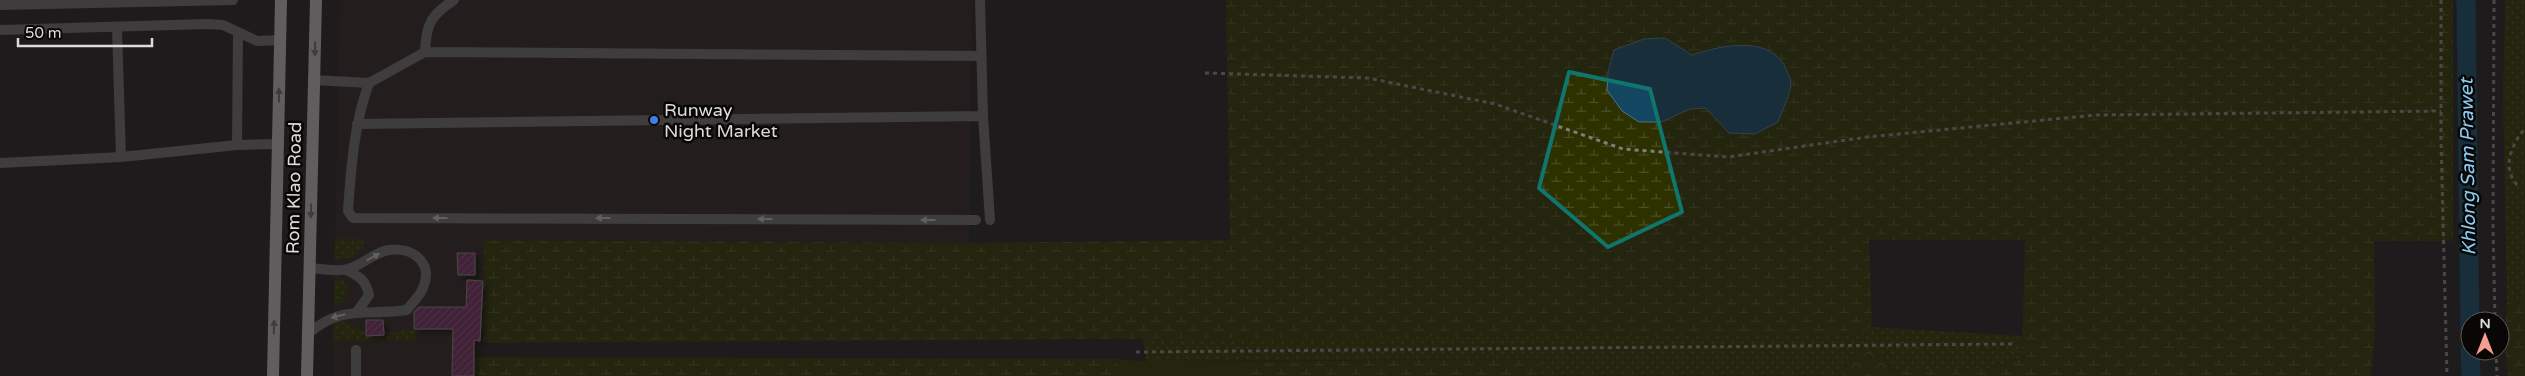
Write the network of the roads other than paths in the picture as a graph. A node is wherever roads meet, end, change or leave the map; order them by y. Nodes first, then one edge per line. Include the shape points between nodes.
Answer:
1 (233, 0) edge
2 (281, 0) edge
3 (316, 0) edge
4 (454, 0) edge
5 (980, 0) edge
6 (0, 5) edge
7 (116, 28) junction
8 (0, 30) edge
9 (238, 33) junction
10 (280, 40) junction
11 (425, 52) junction
12 (981, 56) junction
13 (314, 80) junction
14 (369, 83) junction
15 (983, 116) junction
16 (357, 124) junction
17 (279, 144) junction
18 (237, 145) junction
19 (121, 157) junction
20 (0, 163) edge
21 (976, 220) dead end
22 (990, 220) dead end
23 (310, 268) junction
24 (346, 270) junction
25 (357, 312) junction
26 (309, 333) junction
27 (356, 350) dead end
28 (273, 376) edge
29 (307, 376) edge
30 (356, 376) edge

1 - 6 lane
2 - 10 main road, Rom Klao Road
3 -> 13 main road, Rom Klao Road
4 - 11 lane via 436,11 425,34
5 - 12 lane
7 - 8 lane
7 - 9 lane via 207,24 223,25
7 - 19 lane
9 - 10 lane via 257,41
9 - 18 lane
17 -> 10 main road, Rom Klao Road
11 - 12 lane
11 - 14 lane
12 - 15 lane
13 - 14 lane
13 -> 23 main road, Rom Klao Road
14 - 16 lane
15 - 16 lane
15 - 22 lane
21 -> 16 lane via 353,218 348,211
17 - 18 lane
28 -> 17 main road, Rom Klao Road
18 - 19 lane
19 - 20 lane
23 - 24 lane
23 - 26 main road, Rom Klao Road
24 - 25 lane via 360,276 367,284 369,295
24 -> 25 lane via 389,250 417,254 424,265 423,288 407,310
25 -> 26 lane via 330,317
26 - 29 main road, Rom Klao Road
27 - 30 lane

